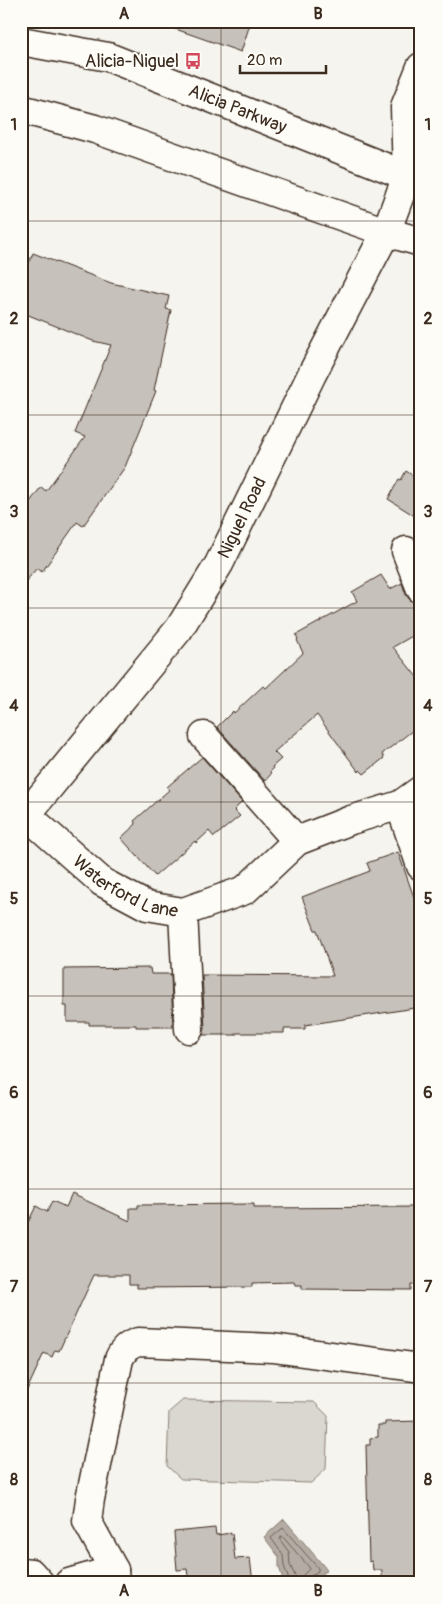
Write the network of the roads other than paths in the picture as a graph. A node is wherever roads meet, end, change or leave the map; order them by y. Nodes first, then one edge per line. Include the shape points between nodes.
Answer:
1 (21, 41) edge
2 (421, 67) edge
3 (21, 108) edge
4 (416, 174) edge
5 (386, 232) junction
6 (421, 242) edge
7 (406, 551) dead end
8 (421, 589) edge
9 (204, 736) dead end
10 (410, 798) edge
11 (23, 816) edge
12 (297, 841) junction
13 (421, 866) edge
14 (183, 912) junction
15 (189, 1029) dead end
16 (421, 1368) edge
17 (21, 1572) edge
18 (114, 1576) edge
19 (40, 1583) edge
20 (69, 1583) edge

1 - 4 main road, Alicia Parkway via 108,57
2 - 4 main road, Niguel Road via 405,107
3 - 5 main road via 96,130
4 - 5 main road, Niguel Road
5 - 6 main road
5 - 11 main road, Niguel Road via 209,581 179,629
7 - 8 main road
9 - 12 main road
10 - 12 main road, Waterford Lane
10 - 13 main road
11 - 14 main road, Waterford Lane via 102,882 147,906
12 - 14 main road, Waterford Lane via 245,890
14 - 15 main road
16 - 18 main road via 272,1348 130,1344 119,1359 87,1521
17 - 19 main road via 31,1573
18 - 20 main road

